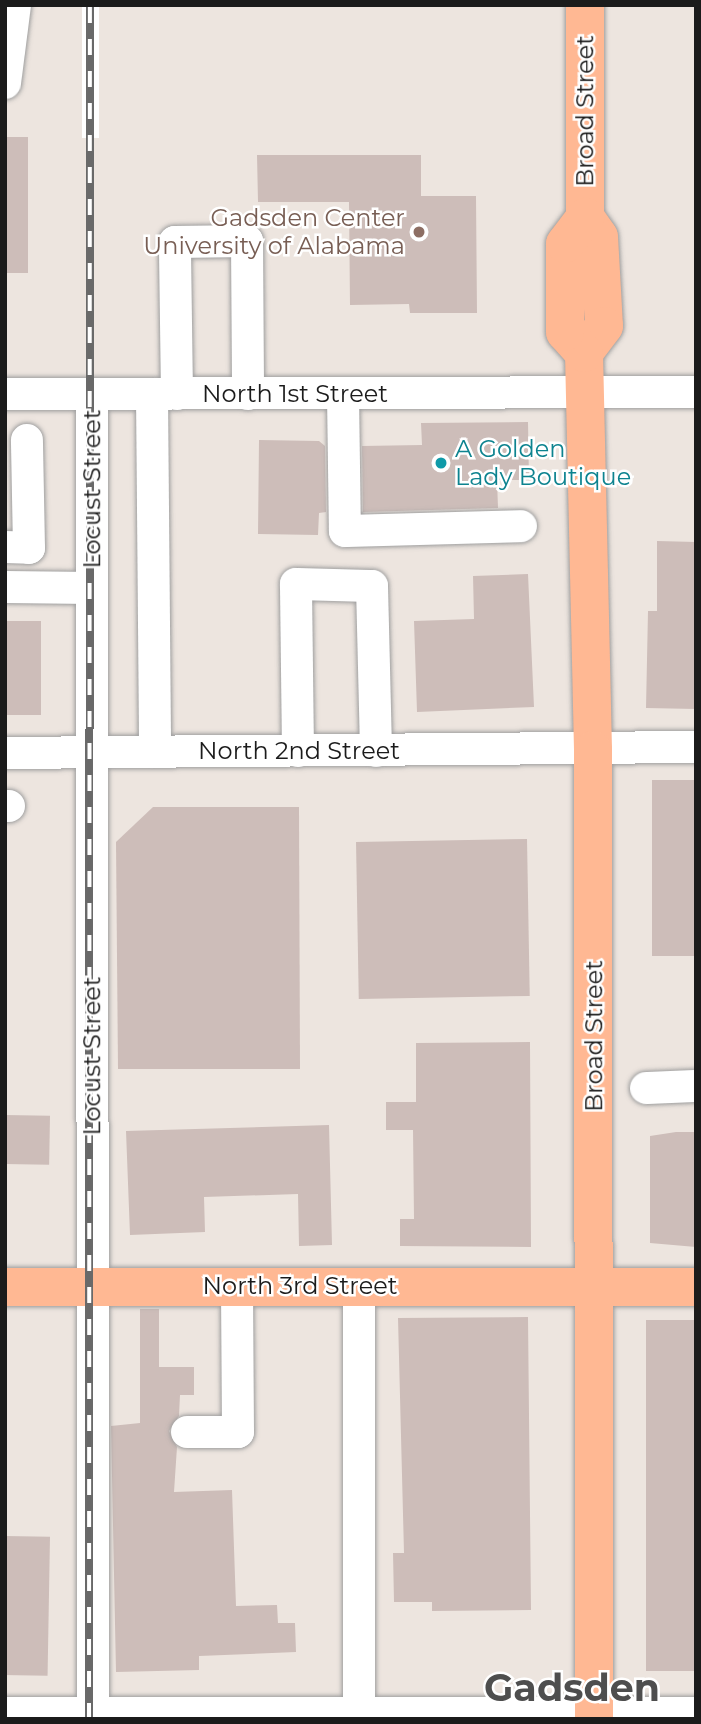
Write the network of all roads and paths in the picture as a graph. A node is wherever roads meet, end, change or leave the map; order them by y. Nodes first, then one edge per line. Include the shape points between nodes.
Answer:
1 (15, 5) edge
2 (585, 5) edge
3 (5, 83) edge
4 (696, 392) edge
5 (5, 394) edge
6 (92, 394) junction
7 (164, 394) junction
8 (248, 394) junction
9 (585, 394) junction
10 (344, 395) junction
11 (27, 440) dead end
12 (521, 526) dead end
13 (5, 547) edge
14 (5, 587) edge
15 (92, 588) junction
16 (696, 747) edge
17 (593, 750) junction
18 (298, 751) junction
19 (376, 751) junction
20 (92, 752) junction
21 (155, 752) junction
22 (5, 753) edge
23 (696, 1086) edge
24 (646, 1088) dead end
25 (359, 1285) junction
26 (237, 1286) junction
27 (5, 1287) edge
28 (92, 1287) junction
29 (596, 1287) junction
30 (696, 1287) edge
31 (187, 1432) dead end
32 (5, 1713) edge
33 (696, 1713) edge
34 (359, 1714) junction
35 (93, 1716) edge
36 (594, 1716) edge

1 - 3 street
2 - 9 main road, Broad Street via 585,217 599,237 604,326 584,353
4 - 9 street, North 1st Street
5 - 6 street, North 1st Street
6 - 7 street, North 1st Street
6 - 15 street, Locust Street
7 - 8 street, North 1st Street
7 - 8 street via 175,242 235,241 247,241
7 - 21 street
8 - 10 street, North 1st Street
9 - 10 street, North 1st Street
9 - 17 main road, Broad Street
10 - 12 street via 345,531
11 - 13 street via 29,548
14 - 15 street
15 - 20 street, Locust Street
16 - 17 street, North 2nd Street
17 - 19 street, North 2nd Street
17 - 29 main road, Broad Street
18 - 19 street, North 2nd Street
18 - 19 street via 296,584 372,586
18 - 21 street, North 2nd Street
20 - 21 street, North 2nd Street
20 - 22 street, North 2nd Street
20 - 28 street, Locust Street
23 - 24 street
25 - 26 main road, North 3rd Street
25 - 29 main road, North 3rd Street
25 - 34 street
26 - 28 main road, North 3rd Street
26 - 31 street via 238,1432
27 - 28 main road, North 3rd Street
28 - 35 street, Locust Street
29 - 30 main road, North 3rd Street
29 - 36 main road, Broad Street
32 - 35 street
33 - 36 street
34 - 35 street
34 - 36 street

